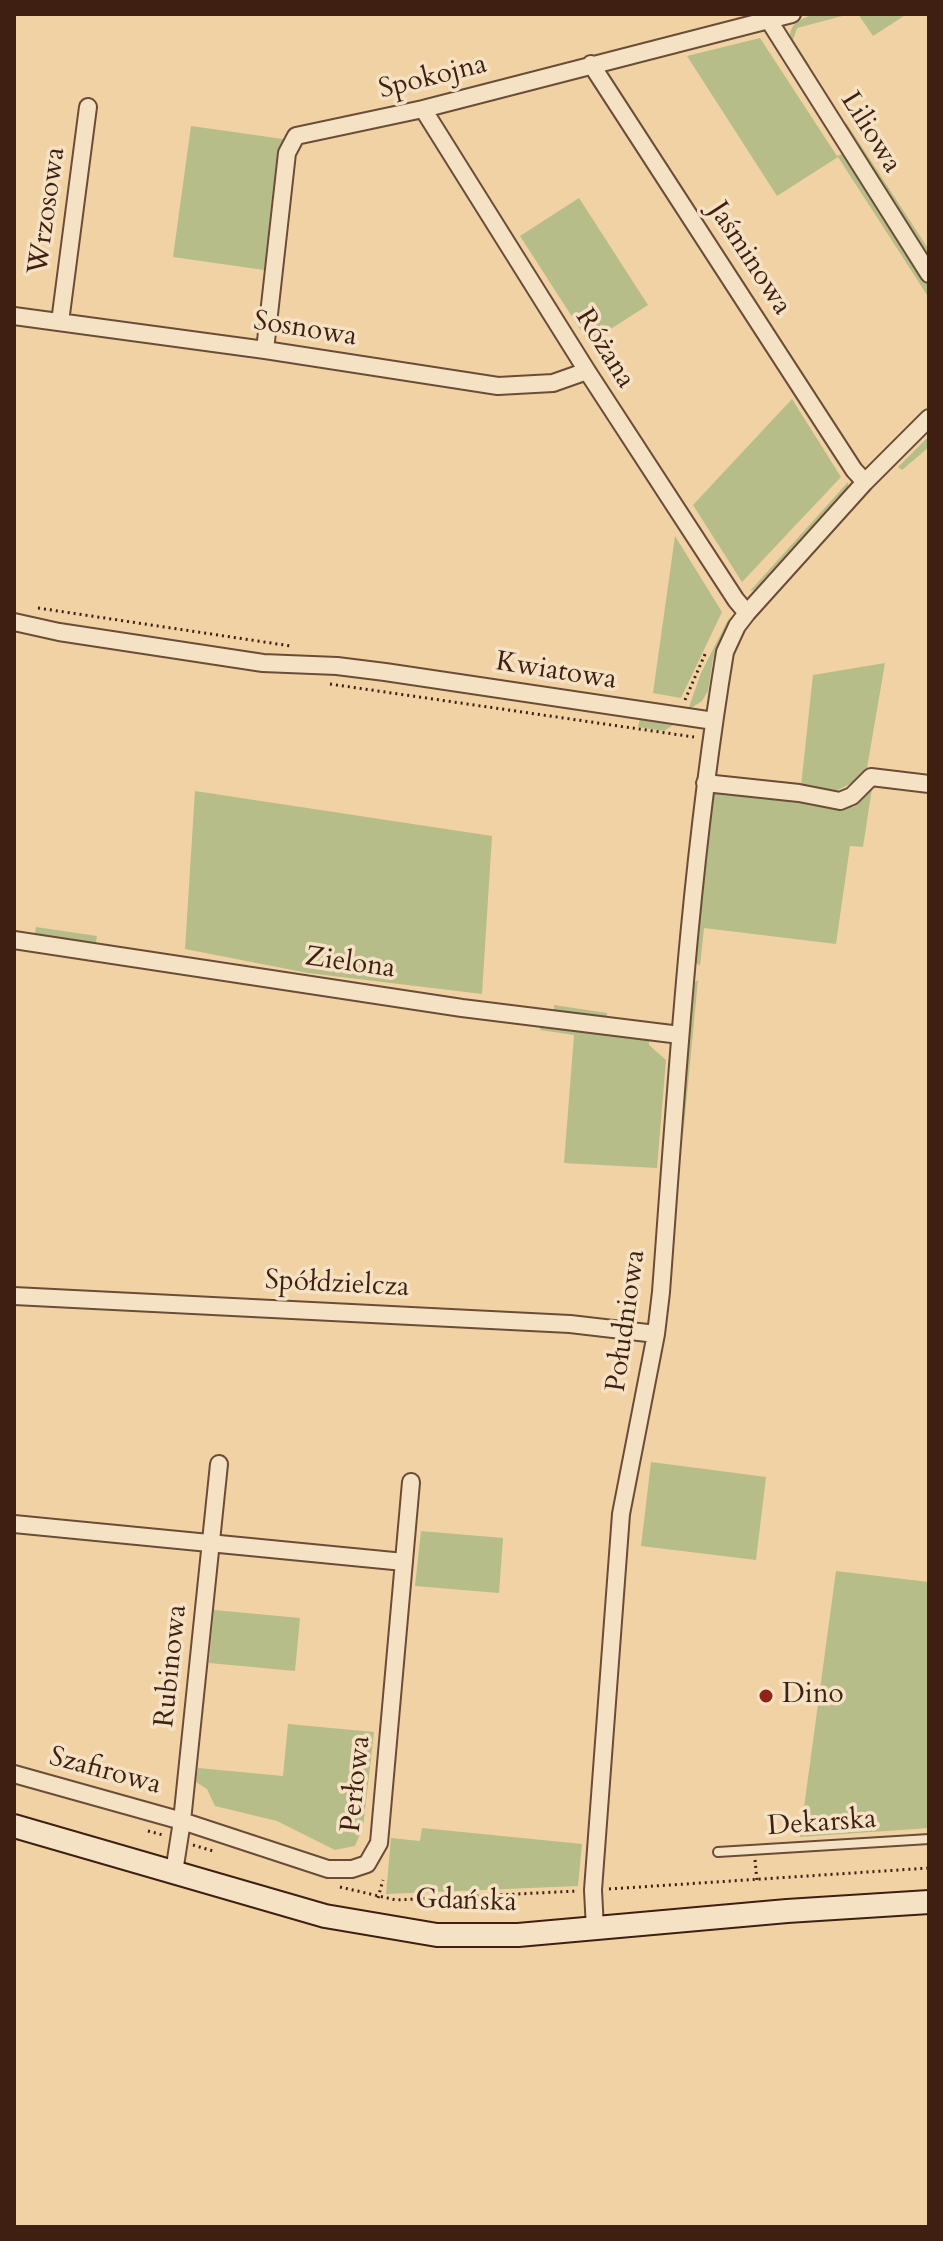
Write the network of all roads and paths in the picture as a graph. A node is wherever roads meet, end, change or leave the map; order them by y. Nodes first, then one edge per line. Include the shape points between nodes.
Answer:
1 (792, 14) edge
2 (768, 19) junction
3 (591, 64) junction
4 (88, 107) dead end
5 (423, 109) junction
6 (929, 274) edge
7 (14, 316) edge
8 (60, 322) junction
9 (265, 350) junction
10 (587, 371) junction
11 (929, 418) edge
12 (865, 482) junction
13 (747, 613) junction
14 (14, 622) edge
15 (330, 684) dead end
16 (714, 721) junction
17 (694, 737) dead end
18 (705, 783) junction
19 (929, 784) edge
20 (14, 940) edge
21 (680, 1035) junction
22 (14, 1296) edge
23 (656, 1334) junction
24 (219, 1464) dead end
25 (411, 1482) dead end
26 (14, 1524) edge
27 (211, 1542) junction
28 (404, 1562) junction
29 (14, 1774) edge
30 (182, 1821) junction
31 (14, 1826) edge
32 (929, 1839) edge
33 (755, 1851) junction
34 (718, 1852) dead end
35 (929, 1868) edge
36 (174, 1872) junction
37 (383, 1880) dead end
38 (757, 1881) junction
39 (600, 1890) dead end
40 (378, 1898) dead end
41 (929, 1902) edge
42 (595, 1929) junction

1 - 2 street, Spokojna
2 - 3 street, Spokojna
2 - 6 street, Liliowa
3 - 5 street, Spokojna
3 - 12 street, Jaśminowa
4 - 8 street, Wrzosowa
5 - 9 street, Spokojna via 296,136 287,153
5 - 10 street, Różana
7 - 8 street, Sosnowa
8 - 9 street, Sosnowa
9 - 10 street, Sosnowa via 498,386 553,383
10 - 13 street, Różana
11 - 12 street
12 - 13 street
13 - 16 street via 725,652
14 - 16 street, Kwiatowa via 263,663 385,672
15 - 17 path
16 - 18 street, Południowa
18 - 19 street via 840,801 871,777
18 - 21 street, Południowa
20 - 21 street, Zielona via 462,1008
21 - 23 street, Południowa
22 - 23 street, Spółdzielcza via 570,1324
23 - 42 street, Południowa via 621,1514 593,1890
24 - 27 street, Rubinowa
25 - 28 street, Perłowa
26 - 27 street
27 - 28 street
27 - 30 street, Rubinowa
28 - 30 street, Perłowa via 379,1843 367,1864 328,1869
29 - 30 street, Szafirowa
30 - 36 street, Rubinowa
31 - 36 main road, Gdańska
32 - 33 lane, Dekarska
33 - 34 lane, Dekarska
33 - 38 path
35 - 38 path
36 - 42 main road, Gdańska via 325,1916 437,1935
37 - 40 path
38 - 39 path
41 - 42 main road, Gdańska

